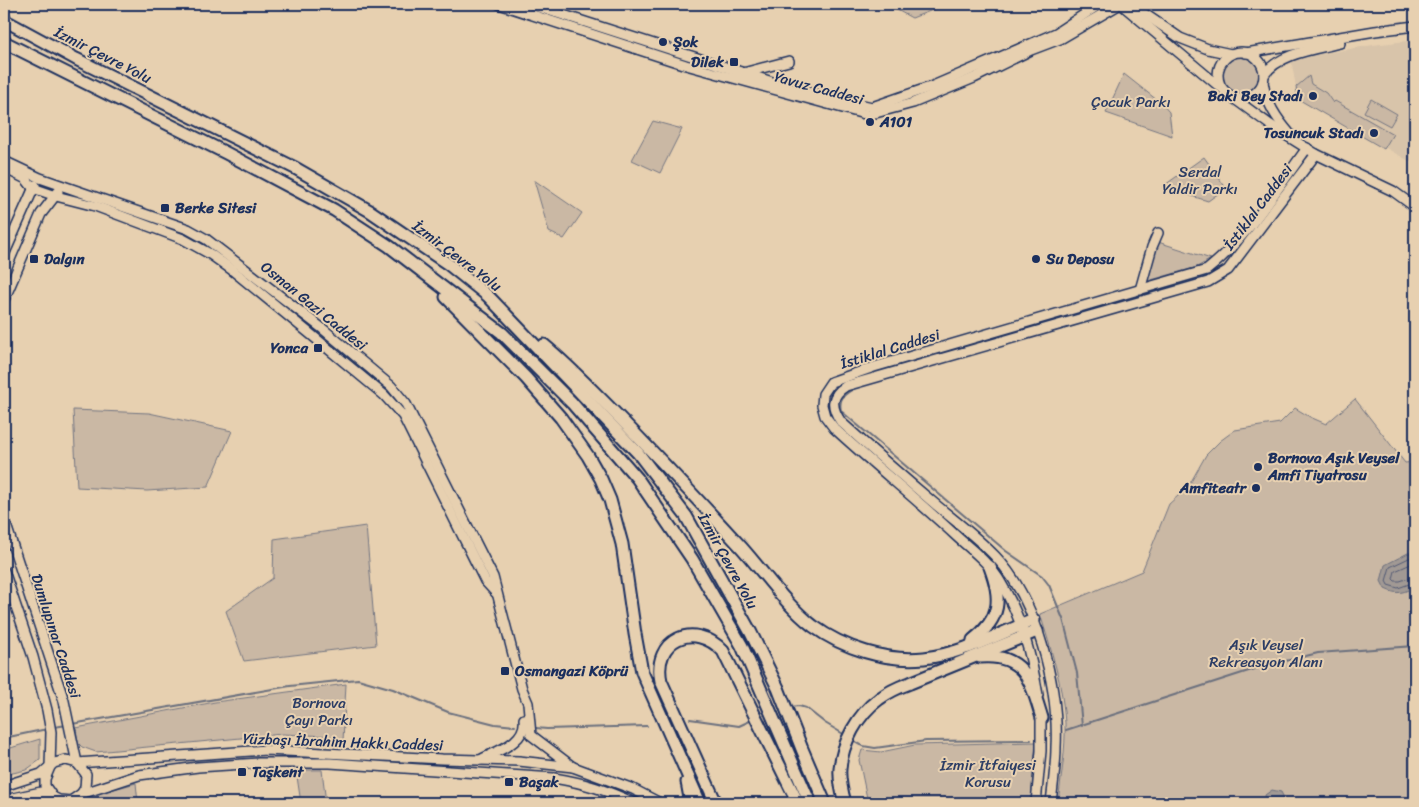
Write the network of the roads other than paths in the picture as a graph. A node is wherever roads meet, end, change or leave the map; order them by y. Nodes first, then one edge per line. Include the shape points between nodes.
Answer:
1 (499, 4) edge
2 (529, 4) edge
3 (1100, 4) edge
4 (1121, 4) edge
5 (1130, 4) edge
6 (4, 20) edge
7 (1415, 26) edge
8 (1157, 28) junction
9 (1354, 36) junction
10 (4, 42) edge
11 (1246, 53) junction
12 (1231, 54) junction
13 (789, 61) dead end
14 (743, 73) junction
15 (1264, 79) junction
16 (1220, 87) junction
17 (1232, 97) junction
18 (1307, 148) junction
19 (1316, 154) junction
20 (4, 161) edge
21 (4, 168) edge
22 (40, 178) junction
23 (62, 185) junction
24 (32, 188) junction
25 (56, 196) junction
26 (1415, 207) edge
27 (1158, 233) dead end
28 (4, 255) edge
29 (430, 279) junction
30 (1140, 290) junction
31 (488, 296) junction
32 (4, 300) edge
33 (4, 519) edge
34 (990, 567) junction
35 (4, 571) edge
36 (496, 593) junction
37 (1036, 625) junction
38 (1024, 630) junction
39 (962, 649) junction
40 (971, 658) junction
41 (522, 689) junction
42 (1042, 718) junction
43 (51, 732) junction
44 (478, 761) junction
45 (78, 763) junction
46 (682, 763) junction
47 (50, 767) junction
48 (573, 767) junction
49 (26, 777) junction
50 (4, 786) edge
51 (26, 795) junction
52 (79, 799) edge
53 (4, 800) edge
54 (54, 800) edge
55 (43, 803) edge
56 (634, 803) edge
57 (660, 803) edge
58 (686, 803) edge
59 (700, 803) edge
60 (716, 803) edge
61 (798, 803) edge
62 (810, 803) edge
63 (825, 803) edge
64 (845, 803) edge
65 (1036, 803) edge
66 (1051, 803) edge

1 - 4 main road, Yavuz Caddesi via 686,65 868,115 913,103 974,78 1060,39
2 - 14 main road, Yavuz Caddesi
3 - 14 main road, Yavuz Caddesi via 1056,34 933,86 872,107
4 - 8 main road
5 - 8 main road
6 - 31 highway, İzmir Çevre Yolu via 295,168 370,212 448,264
7 - 9 main road
8 - 12 main road via 1208,49
8 - 16 main road
9 - 11 main road
9 - 15 main road via 1284,58 1269,68
10 - 29 highway, İzmir Çevre Yolu via 293,187 373,235
11 - 12 main road
11 - 15 main road via 1259,60
12 - 16 main road via 1218,72
13 - 14 main road
15 - 17 main road via 1254,95 1239,99
15 - 18 main road via 1264,92 1271,108 1280,122
16 - 17 main road
17 - 18 main road
18 - 19 main road
18 - 30 main road, İstiklal Caddesi via 1253,221 1218,261 1207,270
19 - 26 main road via 1393,191
19 - 37 main road, İstiklal Caddesi via 1228,270 1208,282 846,386 834,398 834,412 841,422 996,556 1020,589
20 - 22 main road, Osman Gazi Caddesi
21 - 24 main road, Osman Gazi Caddesi via 26,179
22 - 23 main road, Osman Gazi Caddesi
22 - 24 main road
23 - 25 main road
23 - 36 main road, Osman Gazi Caddesi via 188,229 206,239 391,386 406,404 493,577
24 - 25 main road, Osman Gazi Caddesi
24 - 28 main road
25 - 32 main road via 41,214
25 - 36 main road, Osman Gazi Caddesi via 95,206 183,239 210,254 384,395 402,416 485,580
27 - 30 main road
29 - 46 highway via 561,418 601,479 622,544 642,672
29 - 62 highway, İzmir Çevre Yolu via 502,333 572,403 637,478 692,559 742,646
30 - 34 main road, İstiklal Caddesi via 874,367 830,382 823,394 825,416 834,428
31 - 39 highway via 550,350 633,431 813,626 838,642 888,656 923,658
31 - 63 highway, İzmir Çevre Yolu via 638,453 686,516 778,688
33 - 45 main road, Dumlupınar Caddesi via 65,709
34 - 38 main road, İstiklal Caddesi via 1001,582
34 - 39 highway via 998,592 996,612 989,626
35 - 43 main road, Dumlupınar Caddesi via 33,657
36 - 41 main road, Osman Gazi Caddesi
37 - 38 highway
37 - 66 main road, İstiklal Caddesi via 1048,670 1056,725
38 - 39 highway
38 - 40 highway
38 - 42 main road, İstiklal Caddesi
40 - 42 highway via 996,657 1014,662 1032,686
40 - 64 highway via 893,690 871,705 850,734 843,753 840,782
41 - 44 main road, Osman Gazi Caddesi via 523,733 515,741
41 - 48 main road, Osman Gazi Caddesi via 528,703 531,735
42 - 65 main road, İstiklal Caddesi
43 - 47 main road, Dumlupınar Caddesi
43 - 49 main road, Dumlupınar Caddesi via 46,763
44 - 45 main road, Yüzbaşı İbrahim Hakkı Caddesi via 266,750
44 - 48 main road, Yüzbaşı İbrahim Hakkı Caddesi via 519,761
45 - 47 main road, Yüzbaşı İbrahim Hakkı Caddesi via 60,760
45 - 52 main road via 86,774 87,782
46 - 58 highway via 690,798
46 - 59 highway
47 - 49 main road, Yüzbaşı İbrahim Hakkı Caddesi via 41,774
47 - 54 main road via 46,772 45,786
48 - 57 main road, Yüzbaşı İbrahim Hakkı Caddesi via 633,789
49 - 50 main road, Yüzbaşı İbrahim Hakkı Caddesi
51 - 53 main road, Yüzbaşı İbrahim Hakkı Caddesi
51 - 54 main road, Yüzbaşı İbrahim Hakkı Caddesi via 41,792
51 - 55 main road
52 - 54 main road, Yüzbaşı İbrahim Hakkı Caddesi
52 - 56 main road, Yüzbaşı İbrahim Hakkı Caddesi via 139,775 259,763 330,764 554,778 583,783
60 - 61 highway via 661,682 659,670 661,656 668,647 691,635 715,642 723,651

